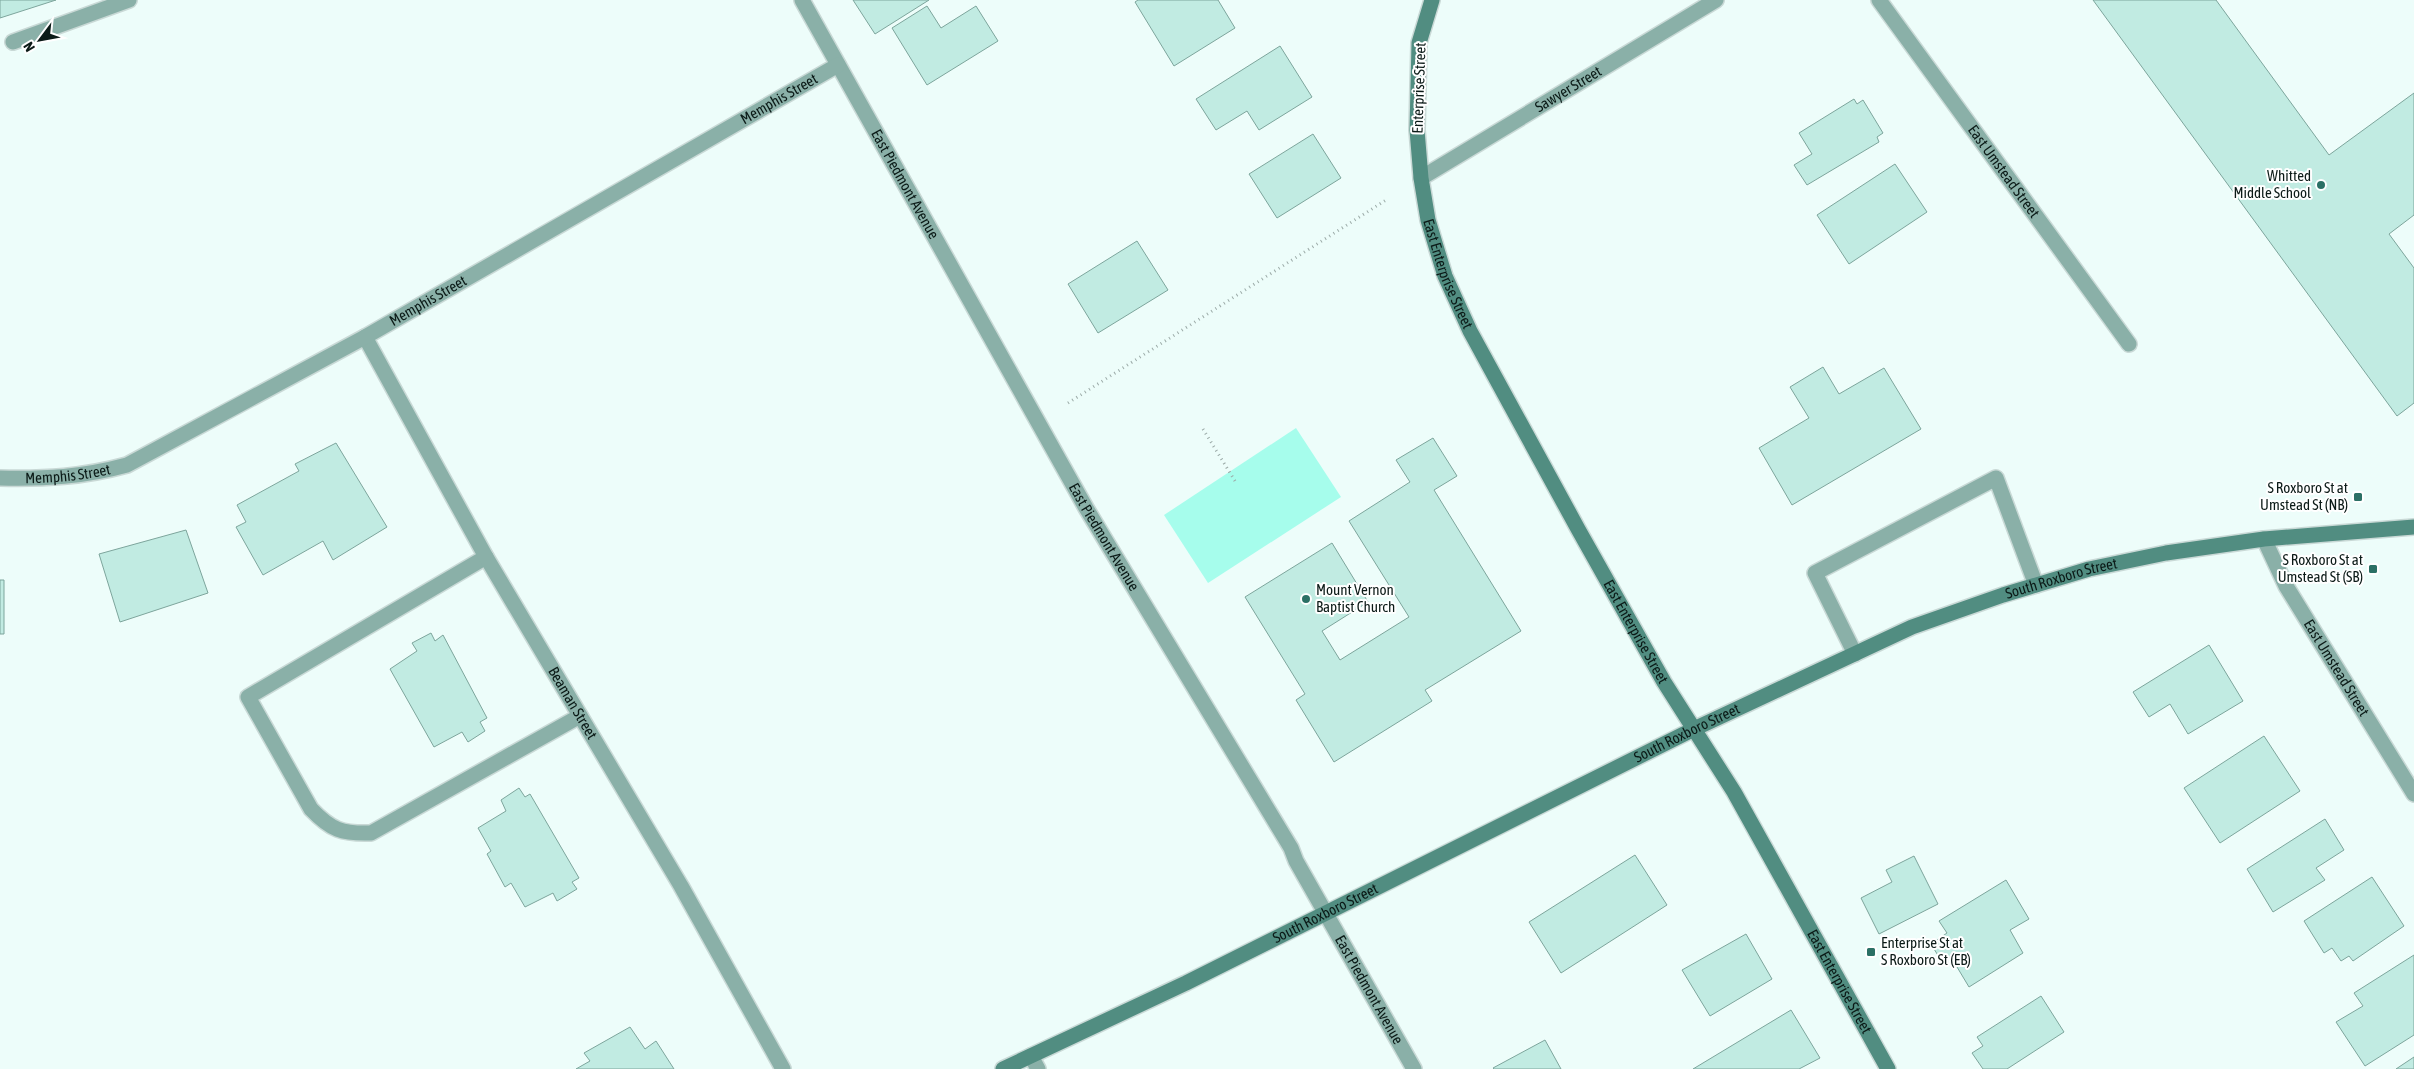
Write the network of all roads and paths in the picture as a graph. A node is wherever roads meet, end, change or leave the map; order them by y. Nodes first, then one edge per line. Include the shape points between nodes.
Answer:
1 (129, 0) edge
2 (802, 0) edge
3 (1432, 0) edge
4 (1716, 0) edge
5 (1879, 0) edge
6 (13, 42) dead end
7 (838, 65) junction
8 (1421, 178) junction
9 (1386, 200) dead end
10 (364, 337) junction
11 (2129, 344) dead end
12 (1068, 403) dead end
13 (1203, 429) dead end
14 (0, 478) edge
15 (1235, 481) dead end
16 (2414, 527) edge
17 (2264, 539) junction
18 (486, 557) junction
19 (2036, 585) junction
20 (1855, 654) junction
21 (580, 716) junction
22 (1694, 729) junction
23 (2414, 794) edge
24 (1325, 912) junction
25 (1034, 1062) edge
26 (783, 1069) edge
27 (1003, 1069) edge
28 (1414, 1069) edge
29 (1888, 1069) edge

1 - 6 street
2 - 7 street, East Piedmont Avenue
3 - 8 street, Enterprise Street via 1419,42 1416,84
4 - 8 street, Sawyer Street
5 - 11 street, East Umstead Street
7 - 10 street, Memphis Street
7 - 24 street, East Piedmont Avenue via 1086,508 1291,848
8 - 22 street, East Enterprise Street via 1436,248 1470,331 1654,665
9 - 12 path
10 - 14 street, Memphis Street via 127,465 94,474 54,479
10 - 18 street, Beaman Street
13 - 15 path
16 - 17 street, South Roxboro Street
17 - 19 street, South Roxboro Street via 2156,555 2089,569
17 - 23 street, East Umstead Street via 2286,586
18 - 21 street, Beaman Street
18 - 21 street via 248,697 311,809 325,824 350,834 371,833
19 - 20 street, South Roxboro Street via 1912,627
19 - 20 street via 1996,478 1815,573
20 - 22 street, South Roxboro Street
21 - 26 street, Beaman Street via 681,886
22 - 24 street, South Roxboro Street
22 - 29 street, East Enterprise Street via 1734,792
24 - 25 street, South Roxboro Street
24 - 28 street, East Piedmont Avenue
25 - 27 street, South Roxboro Street

